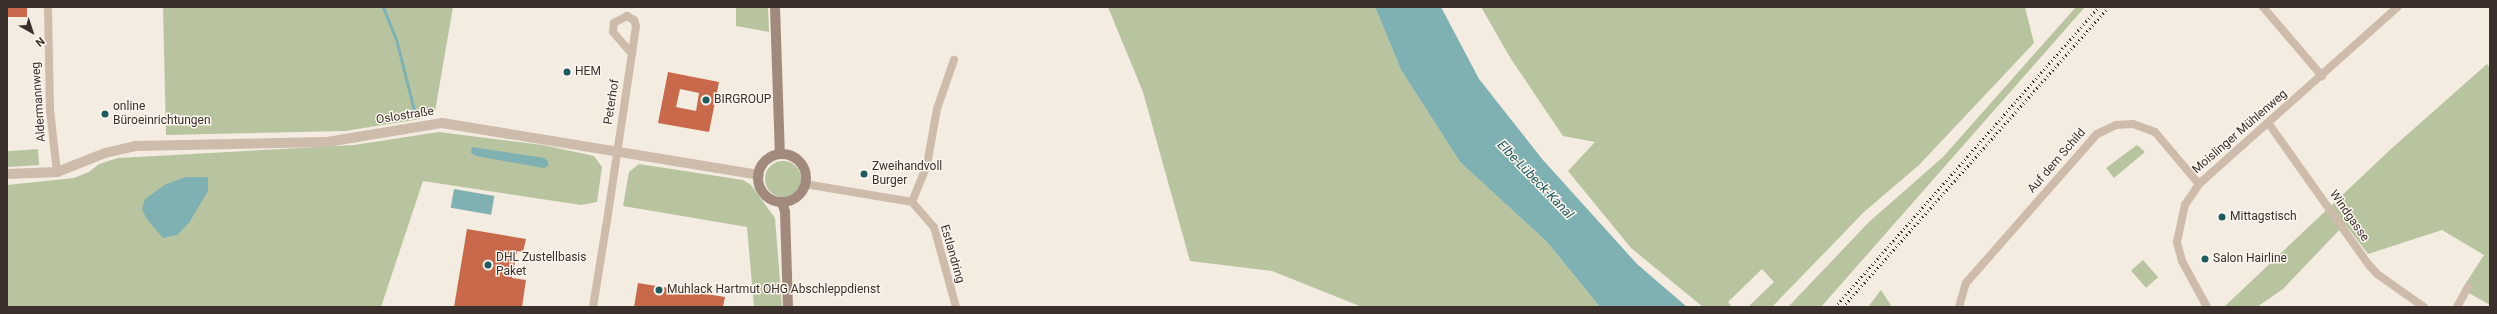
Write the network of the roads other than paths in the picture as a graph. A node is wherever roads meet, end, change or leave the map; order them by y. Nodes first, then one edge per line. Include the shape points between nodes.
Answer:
1 (48, 7) edge
2 (775, 7) edge
3 (2264, 7) edge
4 (2398, 7) edge
5 (632, 54) dead end
6 (954, 60) dead end
7 (2322, 76) junction
8 (2269, 124) junction
9 (617, 154) junction
10 (780, 154) junction
11 (57, 172) junction
12 (7, 174) edge
13 (759, 175) junction
14 (805, 184) junction
15 (2199, 184) junction
16 (782, 202) junction
17 (912, 202) junction
18 (2468, 286) dead end
19 (593, 307) edge
20 (788, 307) edge
21 (956, 307) edge
22 (1959, 307) edge
23 (2207, 307) edge
24 (2424, 307) edge
25 (2456, 307) edge

1 - 11 street, Aldermannweg via 50,110
2 - 10 main road
3 - 7 street
4 - 7 street, Moislinger Mühlenweg
5 - 9 street, Peterhof
6 - 17 street via 937,109 927,165
7 - 8 street, Moislinger Mühlenweg
8 - 15 street, Moislinger Mühlenweg
8 - 24 street, Windgasse via 2369,265 2377,274
9 - 11 street, Oslostraße via 442,123 327,142 134,146 105,153
9 - 13 street, Oslostraße
9 - 19 street, Peterhof
10 - 13 main road via 767,160
10 - 14 main road via 799,161 806,174
11 - 12 street, Oslostraße
13 - 16 main road via 763,192
14 - 16 main road via 796,198
14 - 17 street
15 - 22 street, Auf dem Schild via 2155,132 2133,124 2116,125 2097,134 1966,283
15 - 23 street, Moislinger Mühlenweg via 2185,205 2177,242 2185,268
16 - 20 main road via 785,212
17 - 21 street, Estlandring via 934,227
18 - 25 street

